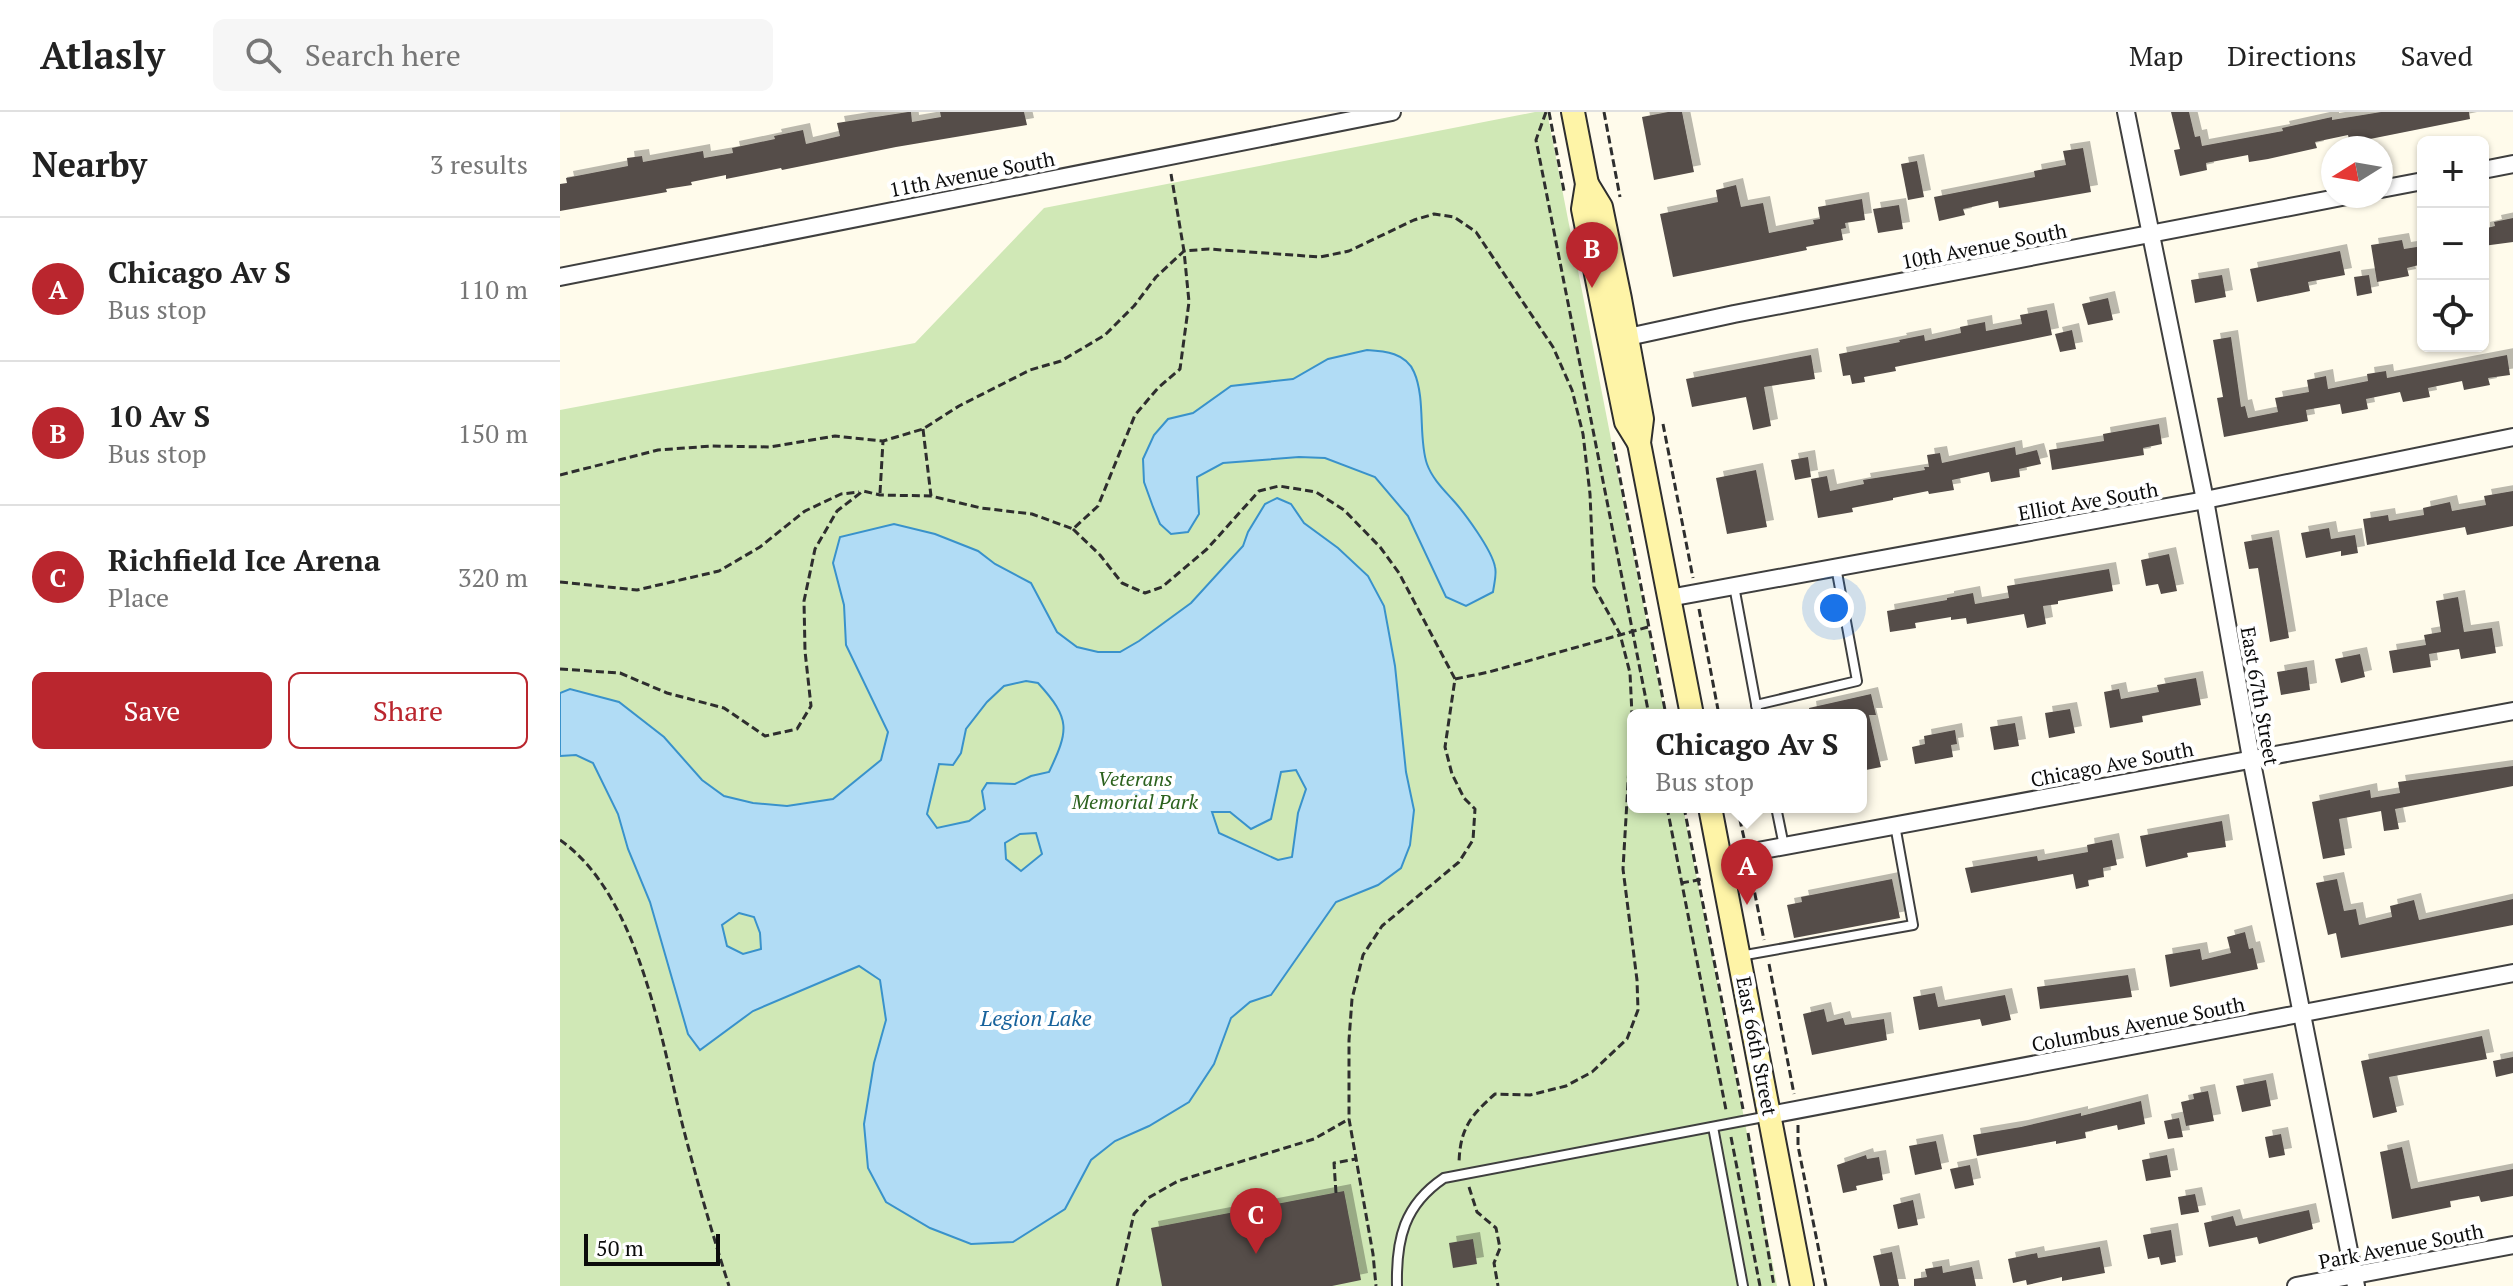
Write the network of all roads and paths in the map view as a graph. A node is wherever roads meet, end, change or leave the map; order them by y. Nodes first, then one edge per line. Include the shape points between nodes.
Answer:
1 (1392, 112) edge
2 (1546, 112) edge
3 (1573, 112) edge
4 (2126, 112) edge
5 (1168, 156) junction
6 (2513, 164) edge
7 (2489, 169) edge
8 (2417, 182) edge
9 (1587, 184) junction
10 (2393, 187) edge
11 (2321, 201) edge
12 (2150, 234) junction
13 (1184, 251) junction
14 (560, 277) edge
15 (1628, 337) junction
16 (923, 429) junction
17 (2513, 437) edge
18 (883, 441) junction
19 (1639, 443) junction
20 (560, 475) edge
21 (863, 491) junction
22 (880, 495) junction
23 (931, 496) junction
24 (2205, 500) junction
25 (1073, 529) junction
26 (1836, 567) junction
27 (560, 582) edge
28 (1734, 586) junction
29 (1669, 598) junction
30 (1649, 627) dead end
31 (1632, 630) junction
32 (1620, 634) junction
33 (560, 669) edge
34 (1455, 679) junction
35 (1632, 709) edge
36 (1648, 709) edge
37 (1691, 709) edge
38 (1757, 709) edge
39 (1760, 709) edge
40 (2513, 711) edge
41 (2251, 758) junction
42 (1627, 801) edge
43 (1668, 813) edge
44 (1685, 813) edge
45 (1711, 813) edge
46 (1777, 813) edge
47 (1895, 825) junction
48 (560, 840) edge
49 (1784, 846) junction
50 (1720, 858) junction
51 (1701, 879) junction
52 (1681, 883) junction
53 (1739, 956) junction
54 (2513, 973) edge
55 (2303, 1013) junction
56 (1770, 1115) junction
57 (1349, 1119) junction
58 (1746, 1120) junction
59 (1729, 1124) junction
60 (1713, 1127) junction
61 (1799, 1132) dead end
62 (1356, 1159) junction
63 (1459, 1175) junction
64 (1336, 1193) dead end
65 (2513, 1245) edge
66 (2355, 1280) edge
67 (729, 1286) edge
68 (1117, 1286) edge
69 (1376, 1286) edge
70 (1397, 1286) edge
71 (1498, 1286) edge
72 (1743, 1286) edge
73 (1760, 1286) edge
74 (1774, 1286) edge
75 (1802, 1286) edge
76 (1826, 1286) edge
77 (2296, 1286) edge

1 - 5 street, 11th Avenue South
2 - 31 path via 1536,140
3 - 9 main road
4 - 12 street, East 67th Street
5 - 13 path
5 - 14 street, 11th Avenue South
6 - 7 street
8 - 10 street
9 - 15 main road via 1601,207
9 - 19 main road via 1583,209 1626,422
11 - 12 street, 10th Avenue South
12 - 15 street, 10th Avenue South
12 - 24 street, East 67th Street
13 - 16 path via 1105,335
13 - 25 path via 1189,302 1180,369 1135,415 1098,506
13 - 32 path via 1320,257 1349,251 1434,214 1454,217 1476,232 1553,347 1572,390 1583,434 1594,587
15 - 19 main road via 1642,419
16 - 18 path
16 - 23 path
17 - 24 street, Elliot Ave South
18 - 20 path via 835,436 770,447 658,450
18 - 22 path
19 - 29 main road
21 - 22 path
21 - 27 path via 841,494 805,511 719,571 637,590
21 - 33 path via 837,511 815,549 804,601 811,706 797,729 765,736 724,708 620,673
22 - 23 path
23 - 25 path via 1032,514
24 - 26 street, Elliot Ave South
24 - 41 street, East 67th Street
25 - 34 path via 1122,583 1145,593 1162,587 1207,549 1259,491 1279,486 1316,492 1344,510 1380,547
26 - 28 street, Elliot Ave South
26 - 39 lane via 1857,681
28 - 29 street, Elliot Ave South
28 - 38 lane
29 - 37 main road
30 - 31 path
31 - 32 path
31 - 36 path
32 - 34 path
32 - 35 path
34 - 57 path via 1445,747 1452,774 1475,809 1473,840 1459,862 1382,926 1363,955 1352,999
40 - 41 street, Chicago Ave South
41 - 47 street, Chicago Ave South
41 - 55 street, East 67th Street
42 - 63 path via 1623,869 1638,1010 1627,1039 1592,1072 1566,1086 1530,1095 1495,1094 1472,1115 1459,1142
43 - 52 path
44 - 51 path
45 - 50 main road, East 66th Street
46 - 49 lane
47 - 49 street, Chicago Ave South
47 - 53 lane via 1913,925
48 - 67 path via 607,888 648,984 706,1218
49 - 50 street, Chicago Ave South
50 - 53 main road, East 66th Street
51 - 52 path
51 - 58 path
52 - 59 path
53 - 56 main road, East 66th Street
54 - 55 street, Columbus Avenue South
55 - 56 street, Columbus Avenue South
55 - 66 street, East 67th Street
56 - 58 lane
56 - 75 main road, East 66th Street
57 - 62 path
57 - 68 path via 1314,1139 1178,1181 1148,1198 1134,1214
58 - 59 lane
58 - 74 path
59 - 60 lane
59 - 73 path
60 - 63 lane
60 - 72 lane
61 - 76 path
62 - 64 path via 1334,1163
62 - 69 path
63 - 70 lane via 1424,1192 1409,1217 1401,1234
63 - 71 path via 1469,1186 1477,1212 1496,1228
65 - 66 street, Park Avenue South
66 - 77 street, Park Avenue South

